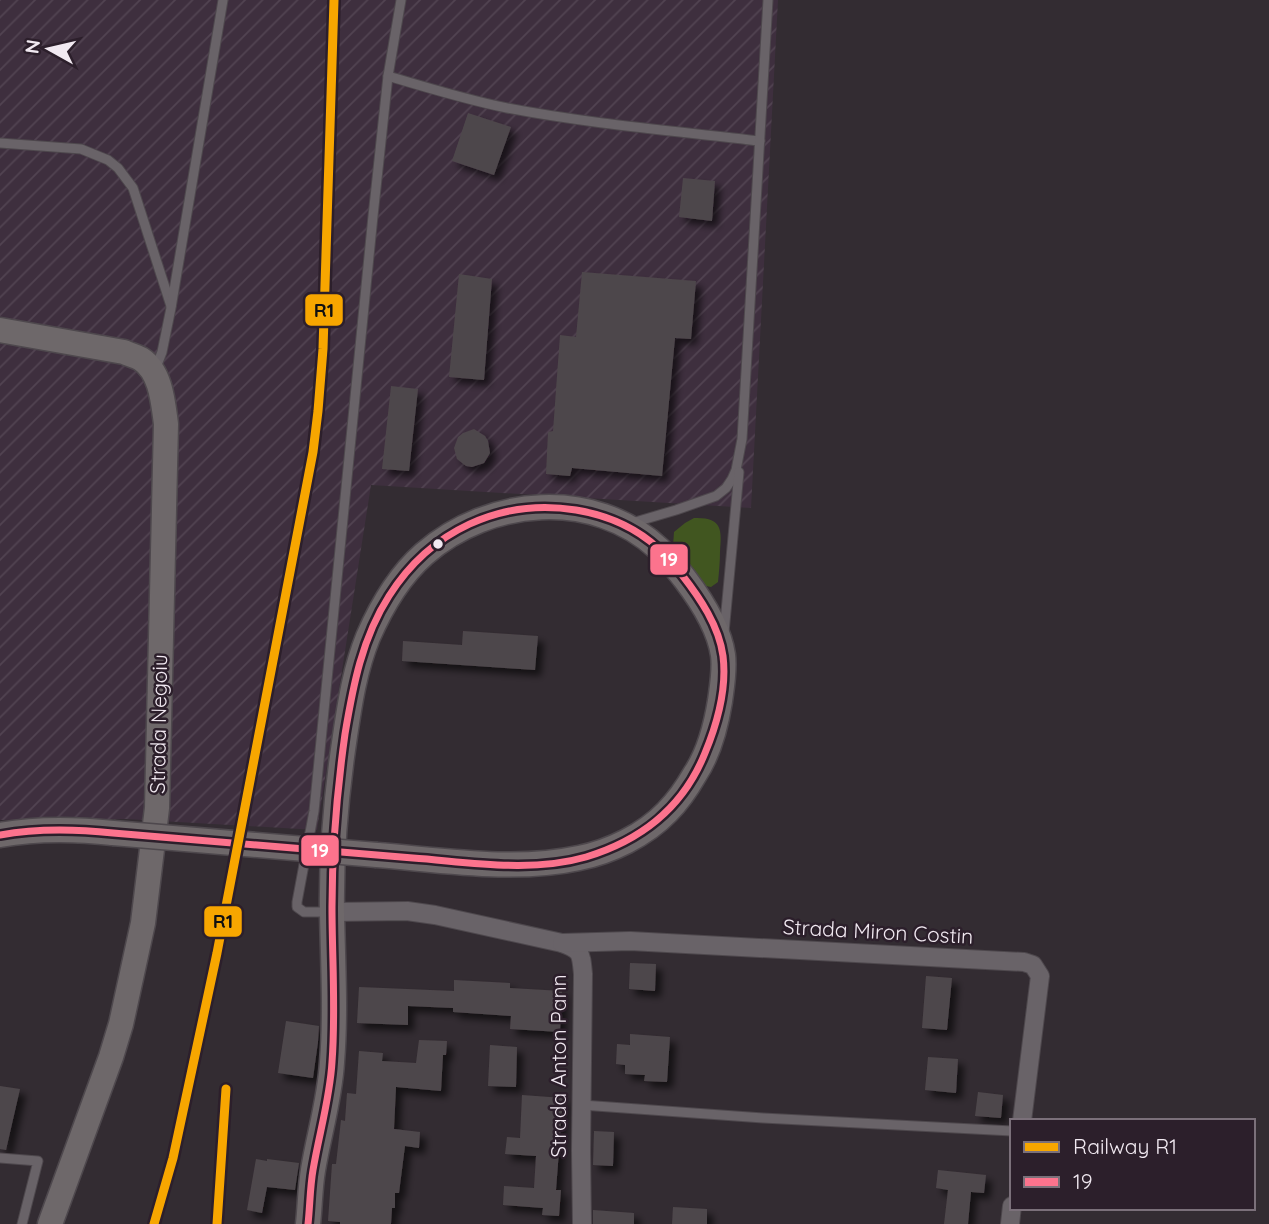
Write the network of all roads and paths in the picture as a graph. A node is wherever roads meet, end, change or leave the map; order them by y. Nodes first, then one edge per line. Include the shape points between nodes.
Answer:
1 (223, 0) edge
2 (401, 0) edge
3 (768, 0) edge
4 (388, 76) junction
5 (760, 141) junction
6 (0, 143) edge
7 (171, 308) junction
8 (0, 330) edge
9 (154, 374) junction
10 (742, 439) junction
11 (625, 526) junction
12 (722, 650) junction
13 (0, 835) edge
14 (332, 912) junction
15 (562, 943) junction
16 (582, 1105) junction
17 (1022, 1119) edge
18 (1010, 1131) edge
19 (0, 1158) edge
20 (22, 1224) edge
21 (50, 1224) edge
22 (308, 1224) edge
23 (582, 1224) edge

1 - 7 lane
2 - 4 lane
3 - 5 lane
4 - 5 lane via 508,108
4 - 14 lane via 314,811 297,902 304,912
5 - 10 lane
6 - 7 lane via 81,149 118,168 133,188
7 - 9 lane
8 - 9 main road via 124,352 143,360
9 - 21 main road, Strada Negoiu via 166,424 166,471 157,808 151,866 121,1024
10 - 11 lane via 736,470 716,496
10 - 12 lane
11 - 12 main road via 659,549 684,578 706,610
11 - 14 main road via 594,514 525,507 473,523 444,539 406,573 377,617 358,667 336,812
12 - 13 main road, bridge via 718,714 699,769 664,816 624,842 582,858 528,865 58,829
14 - 15 street via 407,911
14 - 22 main road via 332,1066
15 - 16 street, Strada Anton Pann via 576,947 581,954
15 - 17 street, Strada Miron Costin via 630,942 1033,965 1040,976
16 - 18 lane
16 - 23 street, Strada Anton Pann
19 - 20 lane via 38,1161

